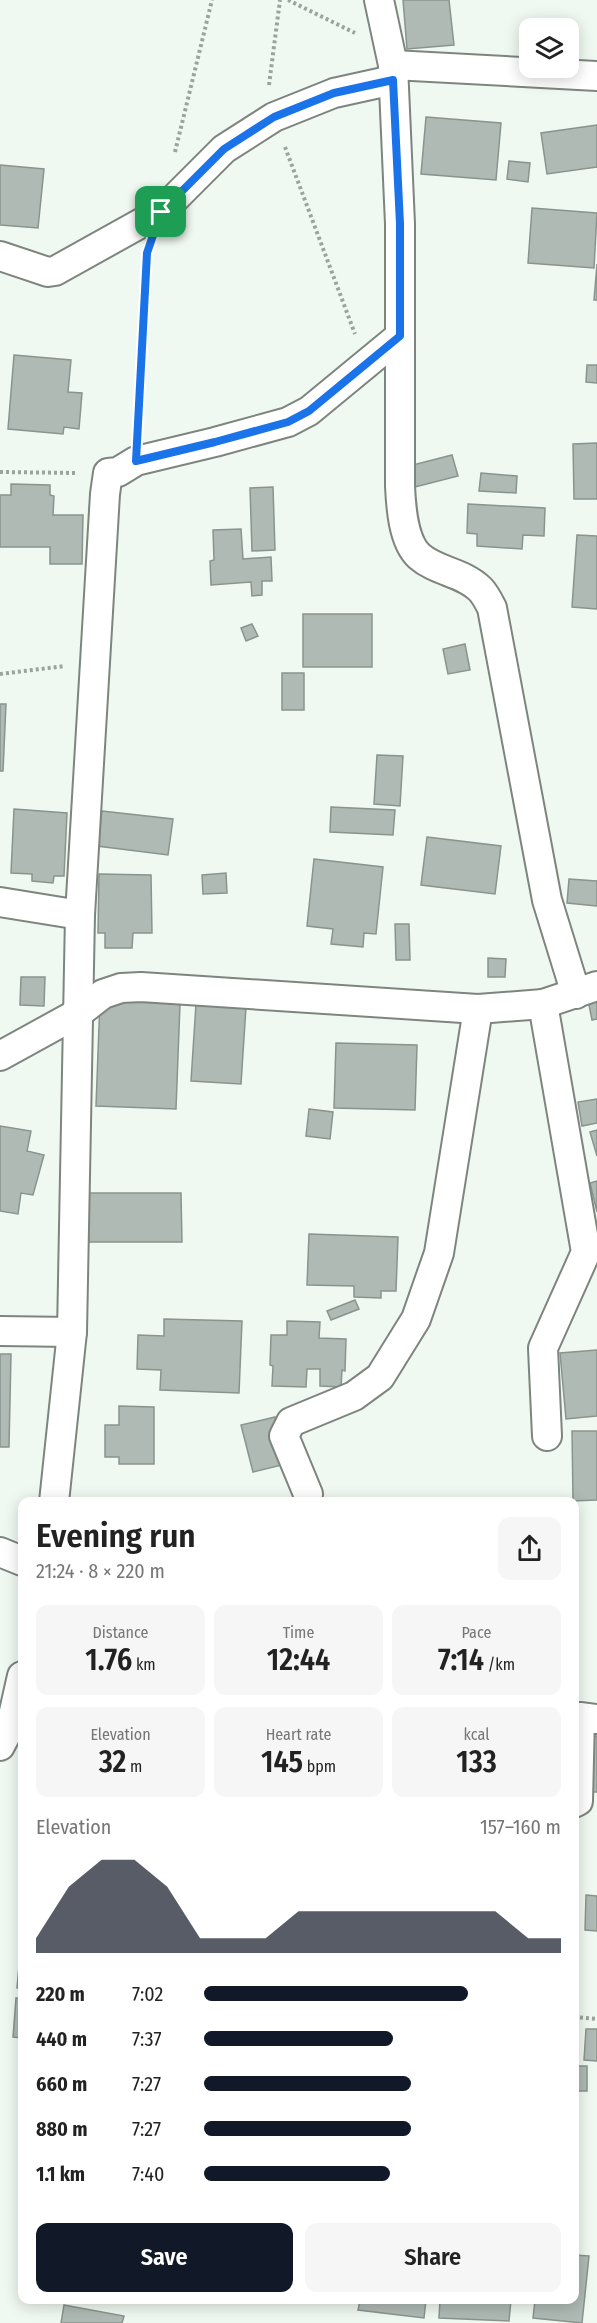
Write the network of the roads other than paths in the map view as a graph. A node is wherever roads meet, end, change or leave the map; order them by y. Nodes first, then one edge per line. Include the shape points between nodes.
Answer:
1 (379, 0) edge
2 (392, 65) junction
3 (597, 76) edge
4 (0, 256) edge
5 (400, 336) junction
6 (0, 902) edge
7 (80, 915) junction
8 (586, 990) edge
9 (543, 1004) junction
10 (478, 1009) junction
11 (80, 1012) junction
12 (0, 1056) edge
13 (0, 1331) edge
14 (72, 1332) junction
15 (547, 1436) dead end
16 (308, 1494) dead end
17 (55, 1497) edge
18 (0, 1552) edge
19 (18, 1559) edge
20 (18, 1694) edge
21 (597, 1719) edge
22 (0, 1746) edge
23 (579, 1759) edge

1 - 2 street
2 - 3 street
2 - 4 street via 274,117 224,149 161,212 55,271
2 - 5 street via 400,224
5 - 7 street via 309,411 288,422 136,461 118,472 108,473
5 - 8 street via 400,486 406,534 418,555 434,566 464,577 482,590 492,608 547,900
6 - 7 street
7 - 11 street
8 - 9 street
9 - 10 street
9 - 15 street via 586,1252 543,1348
10 - 11 street via 141,987 104,994
10 - 16 street via 439,1253 416,1319 380,1377 354,1396 291,1422 286,1429 284,1436
11 - 12 street
11 - 14 street
13 - 14 street
14 - 17 street
18 - 19 street
20 - 22 street via 11,1725
21 - 23 street via 580,1717

